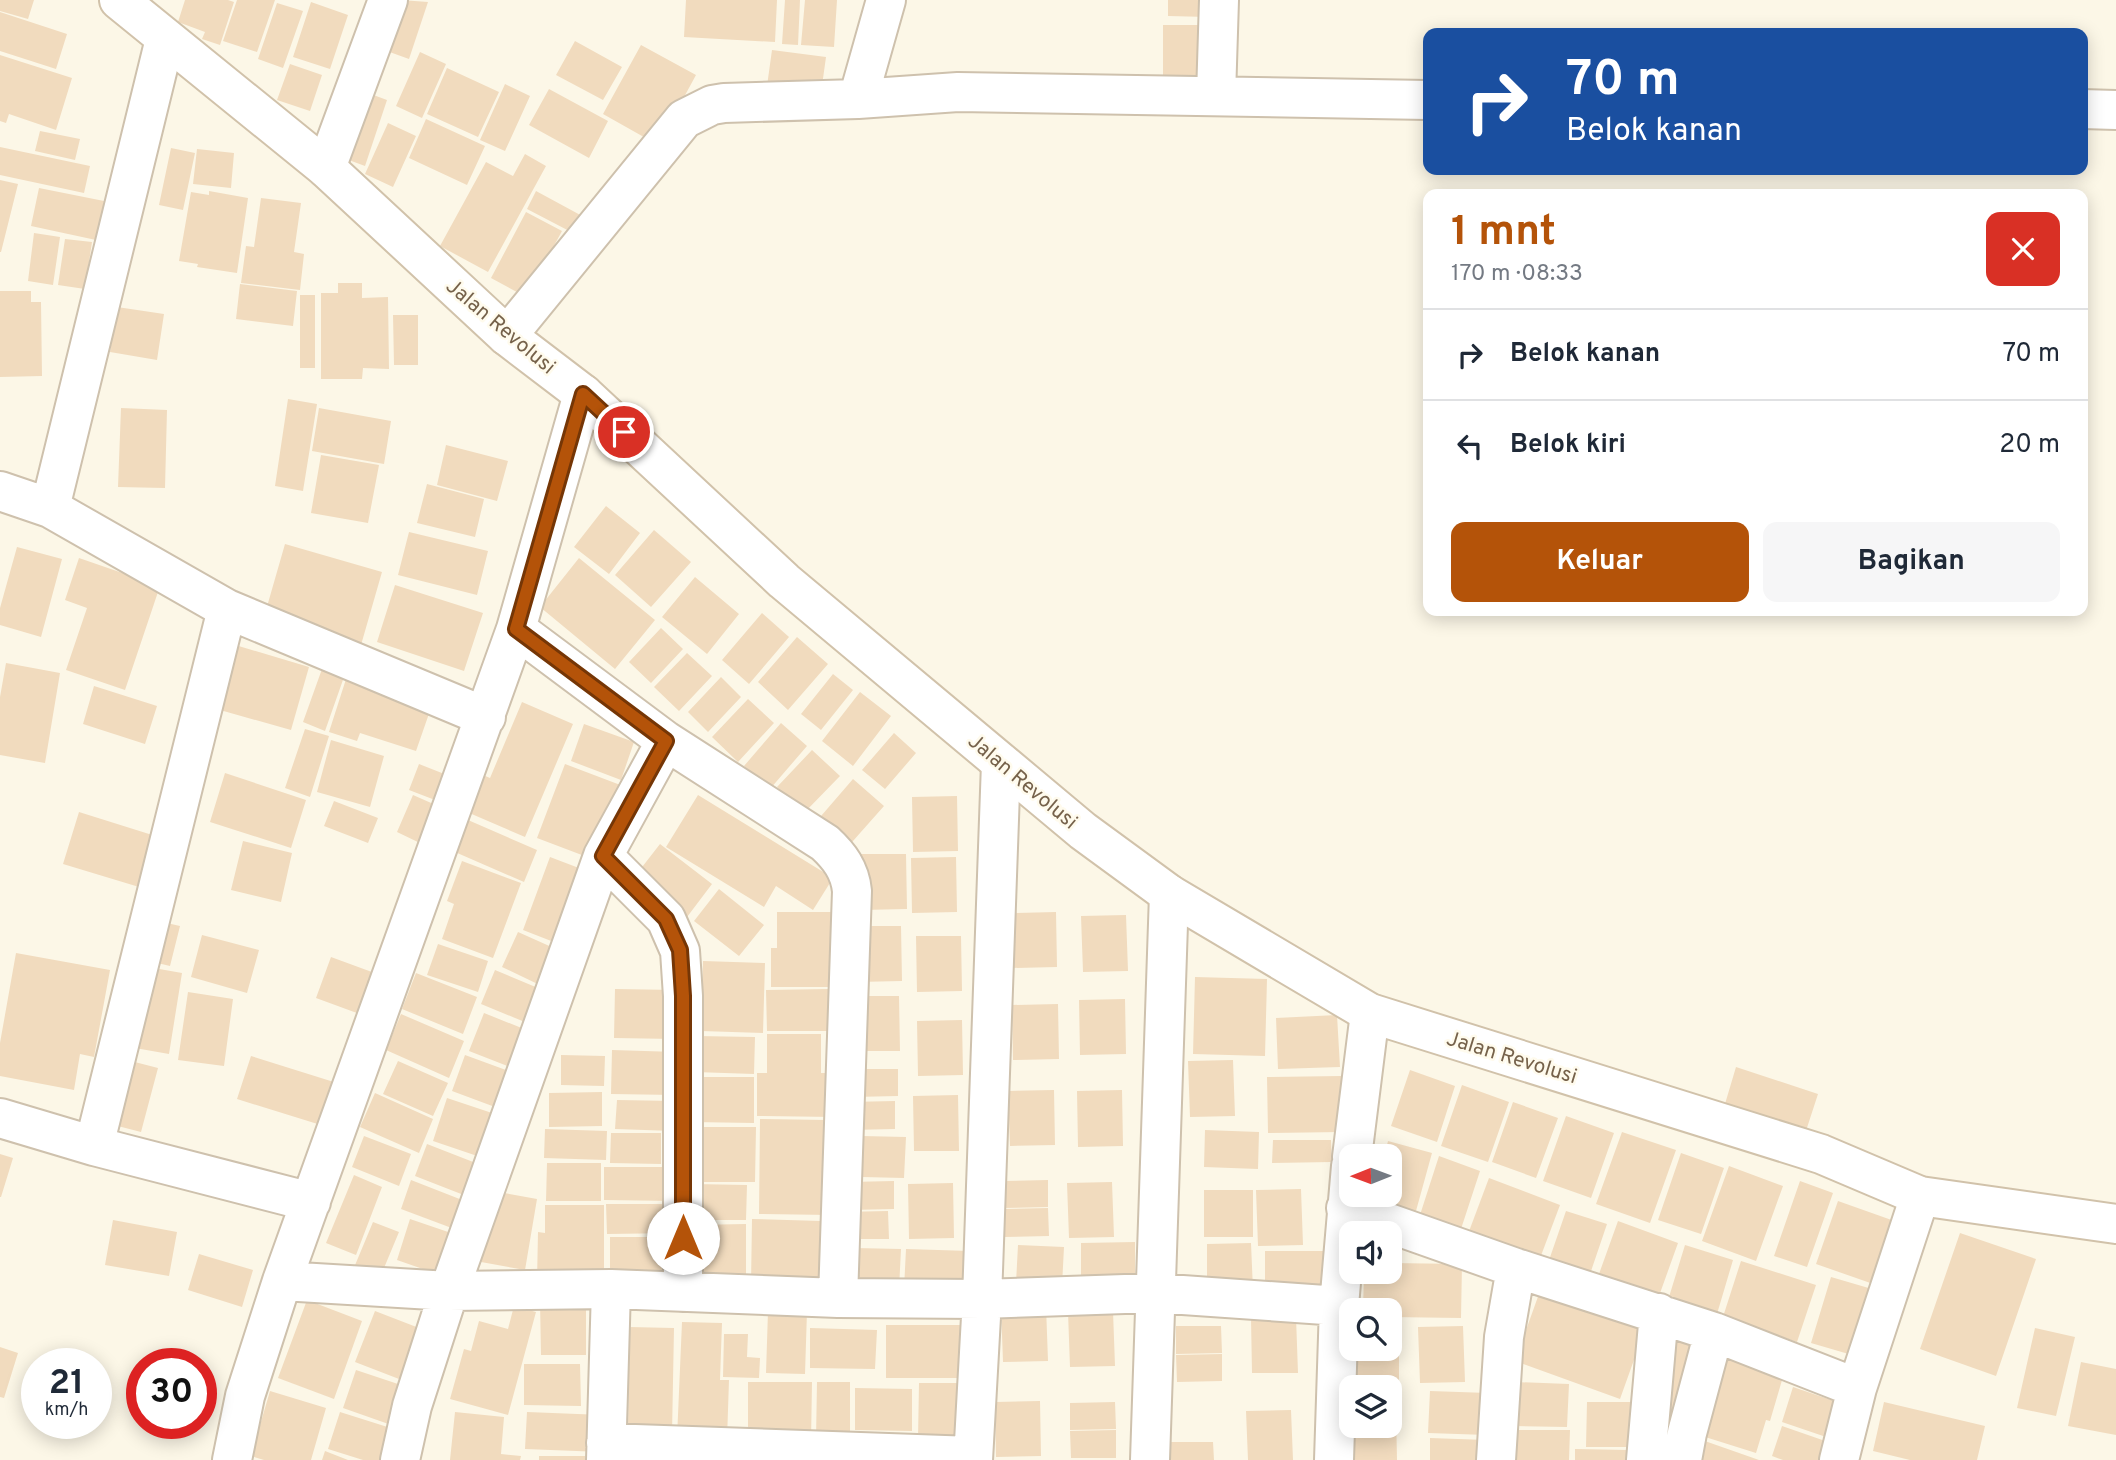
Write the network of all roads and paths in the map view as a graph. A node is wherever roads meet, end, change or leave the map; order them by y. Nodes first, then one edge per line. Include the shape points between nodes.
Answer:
1 (119, 0) edge
2 (388, 0) edge
3 (887, 0) edge
4 (1219, 0) edge
5 (165, 39) junction
6 (1216, 96) junction
7 (858, 99) junction
8 (1423, 100) edge
9 (2088, 109) edge
10 (2116, 110) edge
11 (326, 168) junction
12 (507, 335) junction
13 (583, 394) junction
14 (0, 491) edge
15 (50, 508) junction
16 (227, 609) junction
17 (516, 629) junction
18 (486, 717) junction
19 (666, 741) junction
20 (1001, 763) junction
21 (603, 856) junction
22 (1169, 894) junction
23 (1370, 1013) junction
24 (0, 1118) edge
25 (1354, 1144) edge
26 (94, 1146) junction
27 (1920, 1196) junction
28 (311, 1202) junction
29 (1346, 1208) joint
30 (2116, 1224) edge
31 (1516, 1268) junction
32 (282, 1281) junction
33 (611, 1289) junction
34 (449, 1291) junction
35 (684, 1292) junction
36 (1154, 1293) junction
37 (838, 1298) junction
38 (1340, 1298) edge
39 (982, 1299) junction
40 (1339, 1306) joint
41 (1659, 1313) junction
42 (1714, 1332) junction
43 (1857, 1388) junction
44 (606, 1452) edge
45 (973, 1458) edge
46 (232, 1460) edge
47 (400, 1460) edge
48 (1150, 1460) edge
49 (1334, 1460) edge
50 (1496, 1460) edge
51 (1646, 1460) edge
52 (1682, 1460) edge
53 (1839, 1460) edge

1 - 5 street, Jalan Revolusi
2 - 11 street
3 - 7 street
4 - 6 street
5 - 11 street, Jalan Revolusi
5 - 15 street
6 - 7 street via 958,92
6 - 8 street
7 - 12 street via 724,103 684,119
9 - 10 street
11 - 12 street, Jalan Revolusi
12 - 13 street, Jalan Revolusi
13 - 17 street
13 - 20 street, Jalan Revolusi via 784,582
14 - 15 street
15 - 16 street
16 - 18 street
16 - 26 street
17 - 18 street
17 - 19 street
18 - 28 street
19 - 21 street
19 - 37 street via 825,843 840,859 851,883
20 - 22 street, Jalan Revolusi
20 - 39 street
21 - 34 street
21 - 35 street via 666,919 680,950
22 - 23 street, Jalan Revolusi
22 - 36 street
23 - 25 street
23 - 27 street, Jalan Revolusi via 1821,1154
24 - 26 street
26 - 28 street
27 - 30 street, Jalan Revolusi
27 - 43 street
28 - 32 street
29 - 31 street
29 - 38 street
31 - 41 street
31 - 50 street via 1504,1337
32 - 34 street
32 - 46 street via 245,1396
33 - 34 street
33 - 35 street
33 - 44 street
34 - 47 street via 412,1406
35 - 37 street
36 - 39 street
36 - 40 street
36 - 48 street
37 - 39 street
39 - 45 street
40 - 49 street
41 - 42 street
41 - 51 street
42 - 43 street
42 - 52 street
43 - 53 street
44 - 45 street

